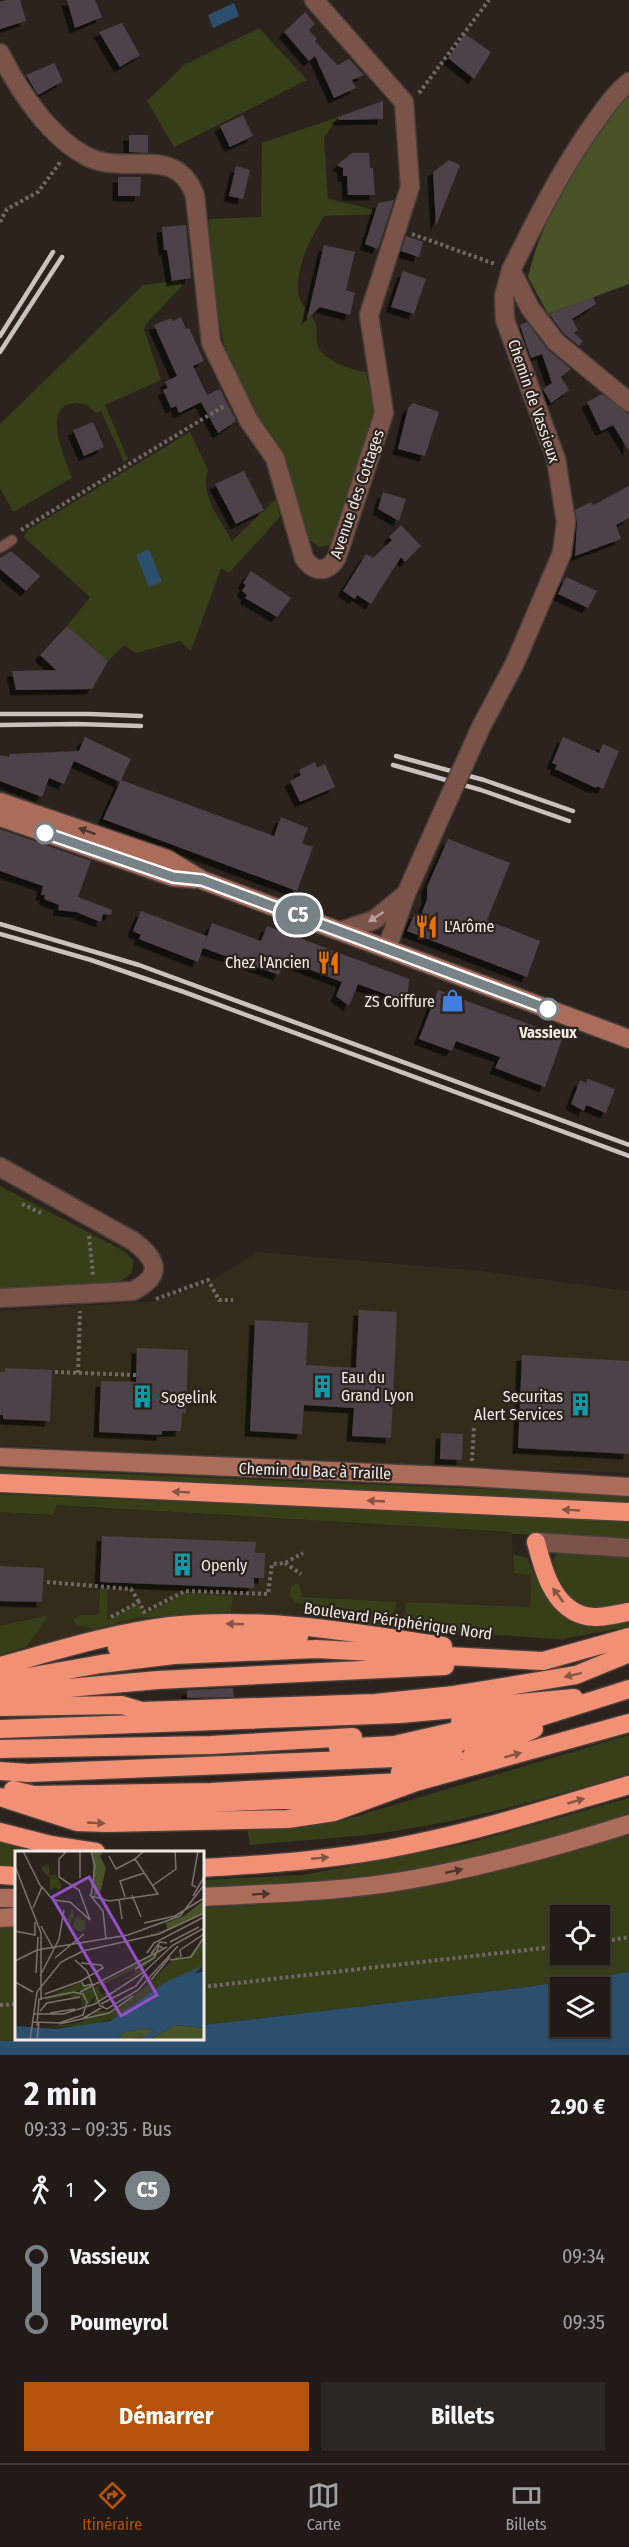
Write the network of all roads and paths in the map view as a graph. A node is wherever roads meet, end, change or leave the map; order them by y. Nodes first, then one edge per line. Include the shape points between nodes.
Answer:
1 (314, 0) edge
2 (489, 0) edge
3 (0, 54) edge
4 (629, 82) edge
5 (406, 111) junction
6 (71, 147) junction
7 (0, 222) edge
8 (398, 228) junction
9 (511, 270) junction
10 (237, 399) junction
11 (629, 402) edge
12 (23, 528) dead end
13 (12, 540) dead end
14 (0, 548) edge
15 (0, 802) edge
16 (0, 817) edge
17 (202, 880) junction
18 (406, 894) junction
19 (341, 931) junction
20 (387, 948) junction
21 (629, 1039) edge
22 (0, 1167) edge
23 (0, 1179) edge
24 (22, 1204) dead end
25 (51, 1218) dead end
26 (80, 1232) dead end
27 (89, 1236) junction
28 (98, 1240) dead end
29 (133, 1242) junction
30 (93, 1282) dead end
31 (0, 1298) edge
32 (151, 1299) dead end
33 (233, 1300) dead end
34 (80, 1310) dead end
35 (55, 1372) dead end
36 (78, 1373) junction
37 (136, 1375) dead end
38 (474, 1426) dead end
39 (0, 1456) edge
40 (471, 1477) junction
41 (0, 1483) edge
42 (629, 1487) edge
43 (629, 1512) edge
44 (536, 1542) joint
45 (629, 1548) edge
46 (303, 1553) dead end
47 (285, 1563) junction
48 (301, 1574) dead end
49 (48, 1582) dead end
50 (138, 1602) junction
51 (629, 1612) edge
52 (103, 1621) dead end
53 (628, 1648) edge
54 (543, 1661) junction
55 (0, 1666) edge
56 (0, 1673) edge
57 (0, 1682) edge
58 (0, 1688) edge
59 (621, 1692) edge
60 (0, 1694) edge
61 (0, 1700) edge
62 (0, 1707) edge
63 (629, 1723) edge
64 (94, 1726) junction
65 (0, 1728) edge
66 (130, 1738) junction
67 (0, 1749) edge
68 (35, 1749) junction
69 (0, 1762) edge
70 (0, 1771) edge
71 (0, 1778) edge
72 (416, 1782) junction
73 (629, 1785) edge
74 (4, 1795) edge
75 (629, 1824) edge
76 (0, 1832) edge
77 (90, 1851) edge
78 (208, 1867) edge
79 (0, 1875) edge
80 (15, 1876) edge
81 (204, 1897) edge
82 (15, 1917) edge
83 (0, 1918) edge
84 (627, 1936) edge
85 (610, 1940) edge
86 (550, 1947) edge
87 (204, 1987) edge
88 (15, 2004) edge
89 (0, 2005) edge

1 - 5 street, Avenue des Cottages via 404,102
2 - 5 path
3 - 6 street, Avenue des Cottages via 31,102
4 - 9 street via 605,107 570,159
5 - 8 street, Avenue des Cottages via 410,187
6 - 7 path via 38,192 7,209
6 - 10 street, Avenue des Cottages via 107,162 166,165 181,172 191,184 210,338
8 - 9 path
8 - 10 street, Avenue des Cottages via 369,315 384,413 337,557 325,570 316,570 304,558 275,458
9 - 11 street, Chemin de Vassieux via 530,308 556,342
9 - 18 street, Chemin de Vassieux, bridge via 504,296 505,320 556,459 566,522 562,553
10 - 12 path
13 - 14 lane
17 -> 15 main road via 167,859
16 - 17 main road via 173,877
17 - 19 main road
18 -> 19 street, Chemin de Vassieux via 374,920
18 - 20 street, Chemin de Vassieux
19 - 20 main road
20 - 21 main road
22 - 29 street
23 - 29 street
24 - 25 path
26 - 27 path
27 - 28 path
27 - 30 path
29 - 31 street via 148,1253 154,1270 151,1279 133,1291
32 - 33 path via 208,1280 219,1299
34 - 36 path
35 - 36 path
36 - 37 path
38 - 40 path
39 - 40 main road, Chemin du Bac à Traille
40 - 42 main road, Chemin du Bac à Traille
43 -> 41 highway
44 - 45 street
51 -> 44 highway via 598,1617 582,1615 566,1605 549,1582
46 - 47 path
47 - 48 path
47 - 50 path via 272,1564 268,1594 185,1591 144,1612
49 - 50 path via 131,1589
50 - 52 path
53 - 54 highway, Boulevard Périphérique Nord
53 -> 62 highway via 576,1675 375,1703 142,1711 122,1705
54 -> 55 highway, Boulevard Périphérique Nord via 312,1626 209,1624 127,1634
54 - 56 highway, Boulevard Périphérique Nord via 314,1637 128,1646
54 - 57 highway via 316,1649 174,1655
54 - 58 highway, Boulevard Périphérique Nord via 267,1662 158,1668
54 - 60 highway, Boulevard Périphérique Nord via 158,1680
54 - 61 highway, Boulevard Périphérique Nord via 320,1684 158,1689
59 - 64 highway via 400,1714
59 - 66 highway via 398,1725
59 - 68 highway via 394,1735
59 - 69 highway via 394,1745
59 - 70 highway via 432,1751 395,1758 39,1773
59 - 71 highway via 410,1771 76,1783
59 - 72 highway
72 -> 63 highway
64 - 65 highway
64 - 66 highway
66 - 68 highway via 53,1740
67 - 68 highway
72 - 74 highway via 211,1792
74 -> 72 highway via 77,1822 288,1819 334,1812
78 -> 73 highway via 342,1856 411,1844
81 -> 75 main road via 406,1881 510,1859
76 - 77 highway
79 - 80 highway
82 - 83 main road
84 - 85 path
86 - 87 path
88 - 89 path

